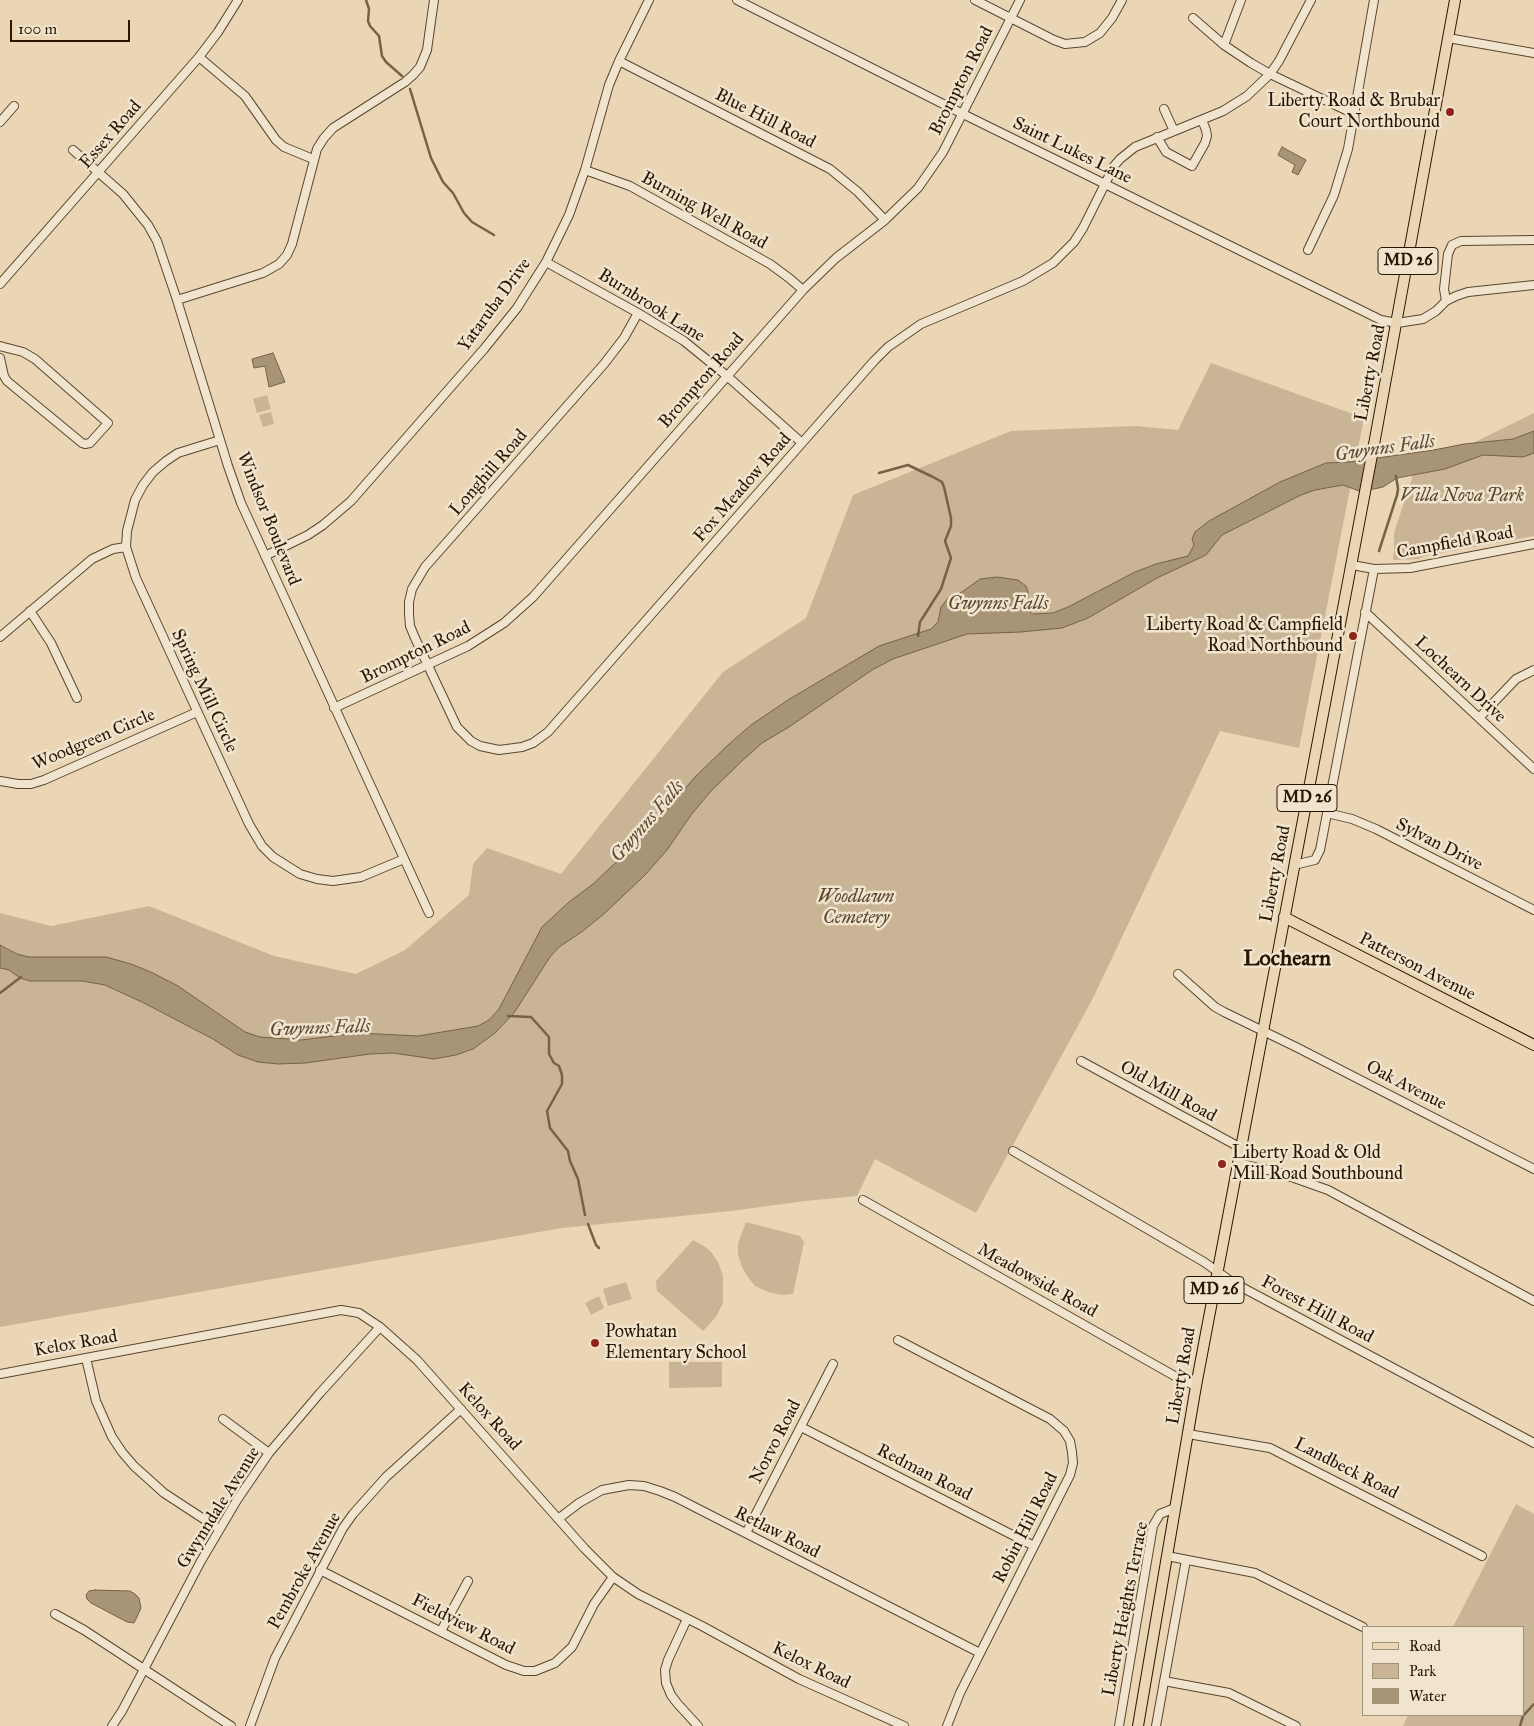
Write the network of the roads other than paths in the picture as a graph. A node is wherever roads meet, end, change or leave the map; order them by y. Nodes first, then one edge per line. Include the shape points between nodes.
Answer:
1 (238, 0) edge
2 (434, 0) edge
3 (649, 0) edge
4 (738, 0) edge
5 (975, 0) edge
6 (1020, 0) edge
7 (1122, 0) edge
8 (1241, 0) edge
9 (1311, 0) edge
10 (1374, 0) edge
11 (1454, 0) edge
12 (1010, 18) junction
13 (1193, 18) dead end
14 (1448, 38) junction
15 (1224, 45) junction
16 (1534, 53) edge
17 (200, 57) junction
18 (619, 61) junction
19 (1270, 74) junction
20 (14, 106) dead end
21 (1164, 109) dead end
22 (963, 114) junction
23 (1354, 114) junction
24 (1202, 120) junction
25 (0, 122) edge
26 (1174, 131) junction
27 (1157, 138) junction
28 (72, 150) dead end
29 (313, 159) junction
30 (585, 170) junction
31 (98, 172) junction
32 (1105, 184) junction
33 (885, 220) junction
34 (1534, 240) edge
35 (1308, 250) dead end
36 (546, 262) junction
37 (0, 284) edge
38 (1534, 285) edge
39 (803, 290) junction
40 (177, 300) junction
41 (1446, 301) junction
42 (638, 313) junction
43 (1397, 323) junction
44 (0, 346) edge
45 (0, 358) edge
46 (726, 376) junction
47 (220, 440) junction
48 (802, 442) junction
49 (1534, 544) edge
50 (126, 546) junction
51 (265, 556) junction
52 (1352, 565) junction
53 (1374, 569) junction
54 (30, 611) junction
55 (1365, 612) junction
56 (0, 637) edge
57 (428, 665) junction
58 (1534, 670) edge
59 (77, 698) dead end
60 (334, 708) junction
61 (196, 712) junction
62 (1479, 718) junction
63 (1534, 769) edge
64 (0, 781) edge
65 (1328, 813) junction
66 (404, 859) junction
67 (1294, 865) junction
68 (1534, 910) edge
69 (429, 913) dead end
70 (1284, 917) junction
71 (1178, 974) dead end
72 (1264, 1032) junction
73 (1534, 1045) edge
74 (1081, 1061) dead end
75 (1241, 1148) junction
76 (1013, 1150) dead end
77 (1238, 1163) junction
78 (1534, 1169) edge
79 (863, 1200) dead end
80 (1217, 1271) junction
81 (1534, 1300) edge
82 (380, 1327) junction
83 (898, 1340) dead end
84 (86, 1358) junction
85 (833, 1364) dead end
86 (0, 1374) edge
87 (1196, 1386) junction
88 (461, 1409) junction
89 (224, 1419) dead end
90 (800, 1427) junction
91 (1188, 1434) junction
92 (1534, 1443) edge
93 (269, 1453) junction
94 (1175, 1508) junction
95 (558, 1519) junction
96 (219, 1529) junction
97 (746, 1534) junction
98 (1034, 1546) junction
99 (1167, 1556) junction
100 (1482, 1556) dead end
101 (1186, 1560) junction
102 (320, 1570) junction
103 (613, 1577) junction
104 (468, 1581) dead end
105 (55, 1614) dead end
106 (687, 1619) junction
107 (1362, 1627) edge
108 (441, 1631) junction
109 (980, 1653) junction
110 (144, 1670) junction
111 (1164, 1681) junction
112 (112, 1726) edge
113 (231, 1726) edge
114 (250, 1726) edge
115 (698, 1726) edge
116 (904, 1726) edge
117 (947, 1726) edge
118 (1119, 1726) edge
119 (1138, 1726) edge
120 (1156, 1726) edge
121 (1296, 1726) edge

1 - 17 street, Essex Road
2 - 29 street via 427,50 420,67 405,82 333,128
3 - 18 street, Yataruba Drive
4 - 22 street, Saint Lukes Lane
5 - 12 street
6 - 12 street, Brompton Road
7 - 12 street via 1100,33 1076,44 1054,40
8 - 15 street
9 - 19 street, Fox Meadow Road
10 - 23 street
11 - 14 main road, Liberty Road / MD 26
12 - 22 street, Brompton Road
13 - 15 street
14 - 16 street
14 - 43 main road, Liberty Road / MD 26
15 - 19 street
17 - 29 street via 245,96 276,140 284,147
17 - 31 street, Essex Road
18 - 30 street, Yataruba Drive
18 - 33 street, Blue Hill Road via 830,169
19 - 23 street
19 - 24 street, Fox Meadow Road via 1237,103
20 - 25 street
21 - 26 street
22 - 32 street, Saint Lukes Lane
22 - 33 street, Brompton Road via 930,172
23 - 35 street via 1342,174
24 - 26 street, Fox Meadow Road
24 - 27 street via 1207,136 1192,166 1166,152
26 - 27 street, Fox Meadow Road
27 - 32 street, Fox Meadow Road via 1126,152
28 - 31 street, Windsor Boulevard
29 - 40 street via 292,244 279,264
30 - 36 street, Yataruba Drive via 569,215
30 - 39 street, Burning Well Road via 630,186 770,264
31 - 37 street, Essex Road
31 - 40 street, Windsor Boulevard via 123,194 148,225 157,240
32 - 43 street, Saint Lukes Lane via 1381,320
32 - 48 street, Fox Meadow Road via 1074,242 1053,263 1023,281 938,315 905,334 874,361
33 - 39 street, Brompton Road via 836,258
34 - 41 street via 1461,241 1452,245 1444,289
36 - 42 street, Burnbrook Lane
36 - 51 street, Yataruba Drive via 503,327 351,501 315,530
38 - 41 street via 1468,292
39 - 46 street, Brompton Road
40 - 47 street, Windsor Boulevard
41 - 43 street via 1423,319
42 - 46 street, Burnbrook Lane via 684,341
42 - 57 street, Longhill Road via 604,364 417,579 409,602 410,626
43 - 52 main road, Liberty Road / MD 26
44 - 45 street via 35,359 108,423 90,443 82,443 8,381
46 - 48 street, Burnbrook Lane
46 - 57 street, Brompton Road via 520,610 485,636
47 - 50 street, Spring Mill Circle via 178,453 153,472 135,500
47 - 51 street, Windsor Boulevard via 234,485
48 - 57 street, Fox Meadow Road via 548,732 532,743 499,750 471,741 451,718
49 - 53 street, Campfield Road via 1410,568
50 - 54 street via 92,559
50 - 61 street, Spring Mill Circle via 136,578
51 - 60 street, Windsor Boulevard
52 - 53 street, Campfield Road
52 - 67 main road, Liberty Road / MD 26
53 - 55 street
54 - 56 street
54 - 59 street via 51,643
55 - 62 street, Lochearn Drive
55 - 65 street
57 - 60 street, Brompton Road
58 - 62 street via 1516,679
60 - 66 street, Windsor Boulevard
61 - 64 street, Woodgreen Circle via 44,780 31,784
61 - 66 street, Spring Mill Circle via 249,824 273,857 300,874 333,881 361,878
62 - 63 street, Lochearn Drive
65 - 67 street via 1318,856 1312,862
65 - 68 street, Sylvan Drive via 1376,829
66 - 69 street, Windsor Boulevard
67 - 70 main road, Liberty Road / MD 26
70 - 72 main road, Liberty Road / MD 26
70 - 73 main road, Patterson Avenue
71 - 72 street, Oak Avenue via 1214,1007
72 - 75 main road, Liberty Road / MD 26
72 - 78 street, Oak Avenue
74 - 75 street, Old Mill Road
75 - 77 main road, Liberty Road / MD 26
76 - 80 street, Forest Hill Road
77 - 80 main road, Liberty Road / MD 26
77 - 81 street via 1328,1190
79 - 87 street, Meadowside Road
80 - 87 main road, Liberty Road / MD 26
80 - 92 street, Forest Hill Road via 1232,1282
82 - 84 street, Kelox Road via 359,1313 341,1310
82 - 88 street, Kelox Road
82 - 93 street, Gwynndale Avenue
83 - 98 street, Robin Hill Road via 1050,1418 1064,1431 1072,1452 1070,1476
84 - 86 street, Kelox Road
84 - 96 street via 96,1401 122,1452 164,1493
85 - 90 street, Norvo Road
87 - 91 main road, Liberty Road / MD 26
88 - 95 street, Kelox Road
88 - 102 street, Pembroke Avenue via 369,1495 343,1528
89 - 93 street
90 - 97 street, Norvo Road
90 - 98 street, Redman Road
91 - 94 main road, Liberty Road / MD 26
91 - 100 street, Landbeck Road via 1270,1448
93 - 96 street, Gwynndale Avenue
94 - 99 main road, Liberty Road / MD 26
94 - 118 street, Liberty Heights Terrace via 1160,1514 1153,1526
95 - 97 street, Retlaw Road via 602,1490 644,1486
95 - 103 street, Kelox Road
96 - 110 street, Gwynndale Avenue
97 - 109 street, Retlaw Road
98 - 109 street, Robin Hill Road
99 - 101 street
99 - 119 main road, Liberty Road / MD 26
101 - 107 street via 1255,1574
101 - 111 street
102 - 108 street, Fieldview Road
102 - 114 street, Pembroke Avenue via 275,1658
103 - 106 street, Kelox Road
103 - 108 street, Fieldview Road via 594,1604 572,1647 546,1668 524,1671 506,1665
104 - 108 street
105 - 110 street
106 - 115 street via 668,1660 666,1683 677,1704
106 - 116 street, Kelox Road via 799,1679
109 - 117 street, Robin Hill Road
110 - 112 street, Gwynndale Avenue
110 - 113 street
111 - 120 street
111 - 121 street via 1229,1693

